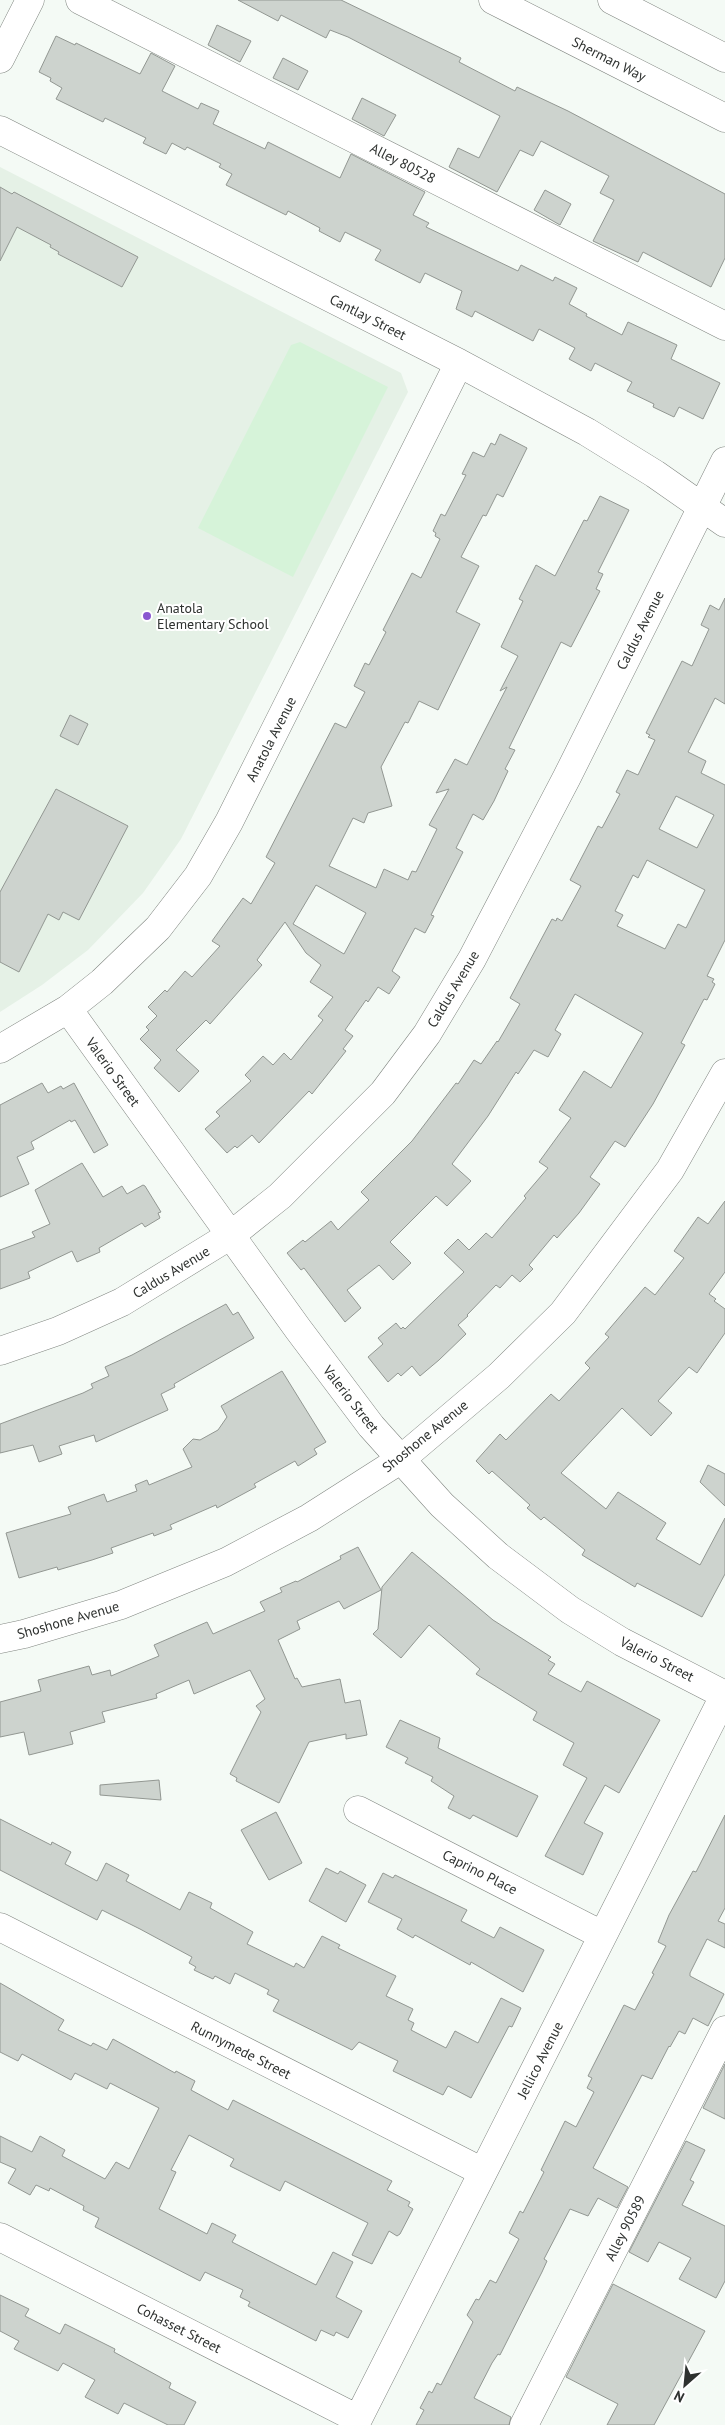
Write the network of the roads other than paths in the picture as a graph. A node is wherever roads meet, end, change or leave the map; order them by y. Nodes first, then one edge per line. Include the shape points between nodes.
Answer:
1 (30, 0) edge
2 (80, 0) edge
3 (493, 0) edge
4 (612, 0) edge
5 (725, 58) edge
6 (0, 60) edge
7 (725, 118) edge
8 (0, 130) edge
9 (725, 326) edge
10 (460, 364) junction
11 (725, 461) edge
12 (702, 507) junction
13 (725, 523) edge
14 (68, 1009) junction
15 (0, 1048) edge
16 (725, 1073) edge
17 (231, 1235) junction
18 (0, 1351) edge
19 (400, 1460) junction
20 (0, 1639) edge
21 (725, 1695) edge
22 (358, 1810) dead end
23 (0, 1927) edge
24 (602, 1934) junction
25 (725, 2030) edge
26 (483, 2172) junction
27 (0, 2237) edge
28 (357, 2422) edge
29 (524, 2425) edge

1 - 6 street
2 - 9 street, Alley 80528
3 - 7 street, Sherman Way
4 - 5 street
8 - 10 street, Cantlay Street
10 - 12 street, Cantlay Street via 587,432
10 - 14 street, Anatola Avenue via 234,813 198,876 158,928 102,982
11 - 12 street, Caldus Avenue
12 - 13 street, Cantlay Street
12 - 17 street, Caldus Avenue via 481,941 427,1034 383,1094 280,1196
14 - 15 street, Anatola Avenue
14 - 17 street, Valerio Street
16 - 19 street, Shoshone Avenue via 670,1170 562,1313 499,1376
17 - 18 street, Caldus Avenue via 122,1302 58,1332
17 - 19 street, Valerio Street via 304,1337
19 - 20 street, Shoshone Avenue via 309,1518 226,1562 121,1605
19 - 21 street, Valerio Street via 469,1532 570,1610 622,1642
21 - 24 street, Jellico Avenue
22 - 24 street, Caprino Place
23 - 26 street, Runnymede Street
24 - 26 street, Jellico Avenue
25 - 29 street, Alley 90589
26 - 28 street, Jellico Avenue
27 - 28 street, Cohasset Street

